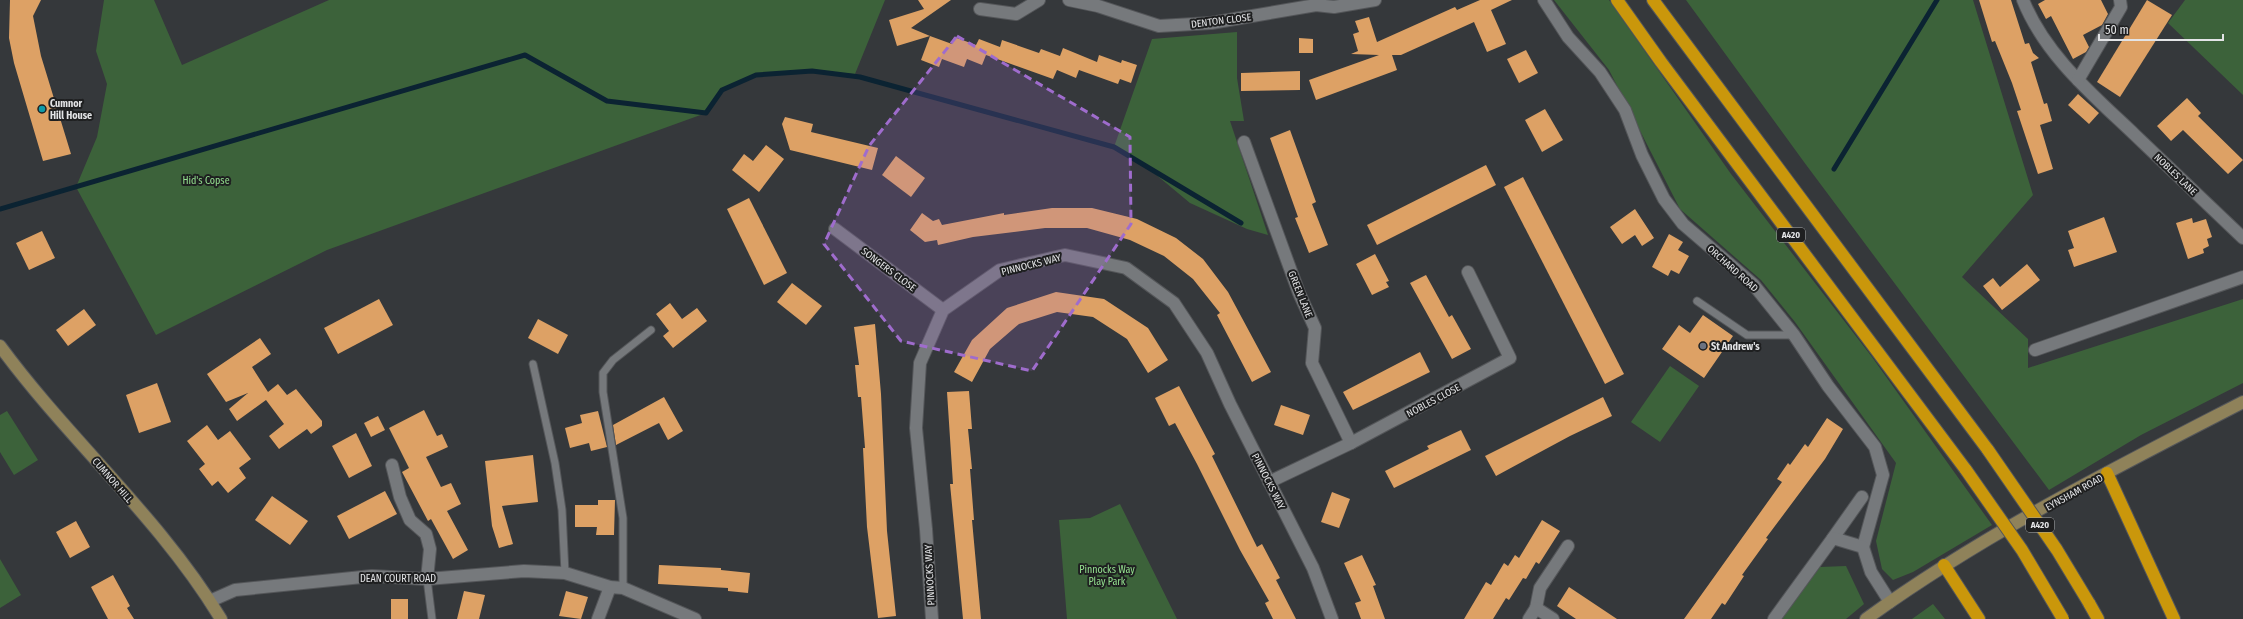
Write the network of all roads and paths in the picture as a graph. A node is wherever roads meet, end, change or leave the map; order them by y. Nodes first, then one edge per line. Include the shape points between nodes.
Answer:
1 (1039, 0) edge
2 (1069, 0) edge
3 (1375, 0) edge
4 (1544, 0) edge
5 (1617, 0) edge
6 (1653, 0) edge
7 (2023, 0) edge
8 (2120, 0) edge
9 (1316, 3) edge
10 (980, 9) dead end
11 (2078, 80) junction
12 (1244, 142) dead end
13 (835, 229) dead end
14 (2243, 238) edge
15 (1468, 272) dead end
16 (2243, 277) edge
17 (1697, 301) dead end
18 (943, 310) junction
19 (651, 330) dead end
20 (1794, 335) junction
21 (0, 346) edge
22 (2035, 350) dead end
23 (533, 364) dead end
24 (2243, 402) edge
25 (1351, 443) junction
26 (392, 464) dead end
27 (2107, 473) junction
28 (1270, 482) junction
29 (1862, 497) dead end
30 (1833, 538) junction
31 (1568, 546) dead end
32 (1864, 547) junction
33 (1944, 565) junction
34 (565, 573) junction
35 (427, 579) junction
36 (610, 587) junction
37 (623, 588) junction
38 (210, 601) junction
39 (1890, 602) junction
40 (1536, 608) junction
41 (221, 619) edge
42 (432, 619) edge
43 (598, 619) edge
44 (695, 619) edge
45 (932, 619) edge
46 (1332, 619) edge
47 (1529, 619) edge
48 (1553, 619) edge
49 (1774, 619) edge
50 (1866, 619) edge
51 (1979, 619) edge
52 (2064, 619) edge
53 (2098, 619) edge
54 (2174, 619) edge

1 - 10 street via 1016,14
2 - 9 street, DENTON CLOSE via 1098,6 1159,26 1211,23
3 - 9 street, DENTON CLOSE via 1334,7
4 - 20 street, ORCHARD ROAD via 1568,37 1600,72 1625,110 1642,155 1664,199 1683,224 1754,284
5 - 52 highway, A420, bridge via 1660,62 1966,470 2022,550
6 - 53 highway, A420, bridge via 1988,450 2057,550
7 - 11 street, NOBLES LANE via 2031,21 2043,40
8 - 11 street via 2121,6
11 - 14 street, NOBLES LANE
12 - 25 street, GREEN LANE via 1299,293 1315,328 1312,363
13 - 18 street, SONGERS CLOSE
15 - 25 street, NOBLES CLOSE via 1510,358
16 - 22 street
17 - 20 lane via 1747,335
18 - 28 street, PINNOCKS WAY via 1000,270 1065,255 1126,268 1174,303 1199,340
18 - 45 street, PINNOCKS WAY via 920,363 916,428
19 - 37 lane via 613,360 603,373 603,392 623,518
20 - 32 street, ORCHARD ROAD via 1828,386 1875,448 1883,475
21 - 38 main road, CUMNOR HILL via 25,380 166,541
23 - 34 lane via 561,502
24 - 27 main road, EYNSHAM ROAD
25 - 28 street, NOBLES CLOSE
26 - 35 street via 400,497 410,520 426,534 430,549
27 - 33 main road, EYNSHAM ROAD
27 - 54 highway
28 - 46 street, PINNOCKS WAY via 1313,568
29 - 30 street
30 - 32 street
30 - 49 street
31 - 40 street via 1540,588
32 - 39 street via 1871,572
33 - 39 main road, EYNSHAM ROAD
33 - 51 highway
34 - 35 street, DEAN COURT ROAD via 524,571
34 - 36 street, DEAN COURT ROAD
35 - 38 street, DEAN COURT ROAD via 372,576 242,589
35 - 42 lane
36 - 37 street, DEAN COURT ROAD
36 - 43 street
37 - 44 street, DEAN COURT ROAD
38 - 41 main road, CUMNOR HILL
39 - 50 main road, EYNSHAM ROAD
40 - 47 street
40 - 48 street

